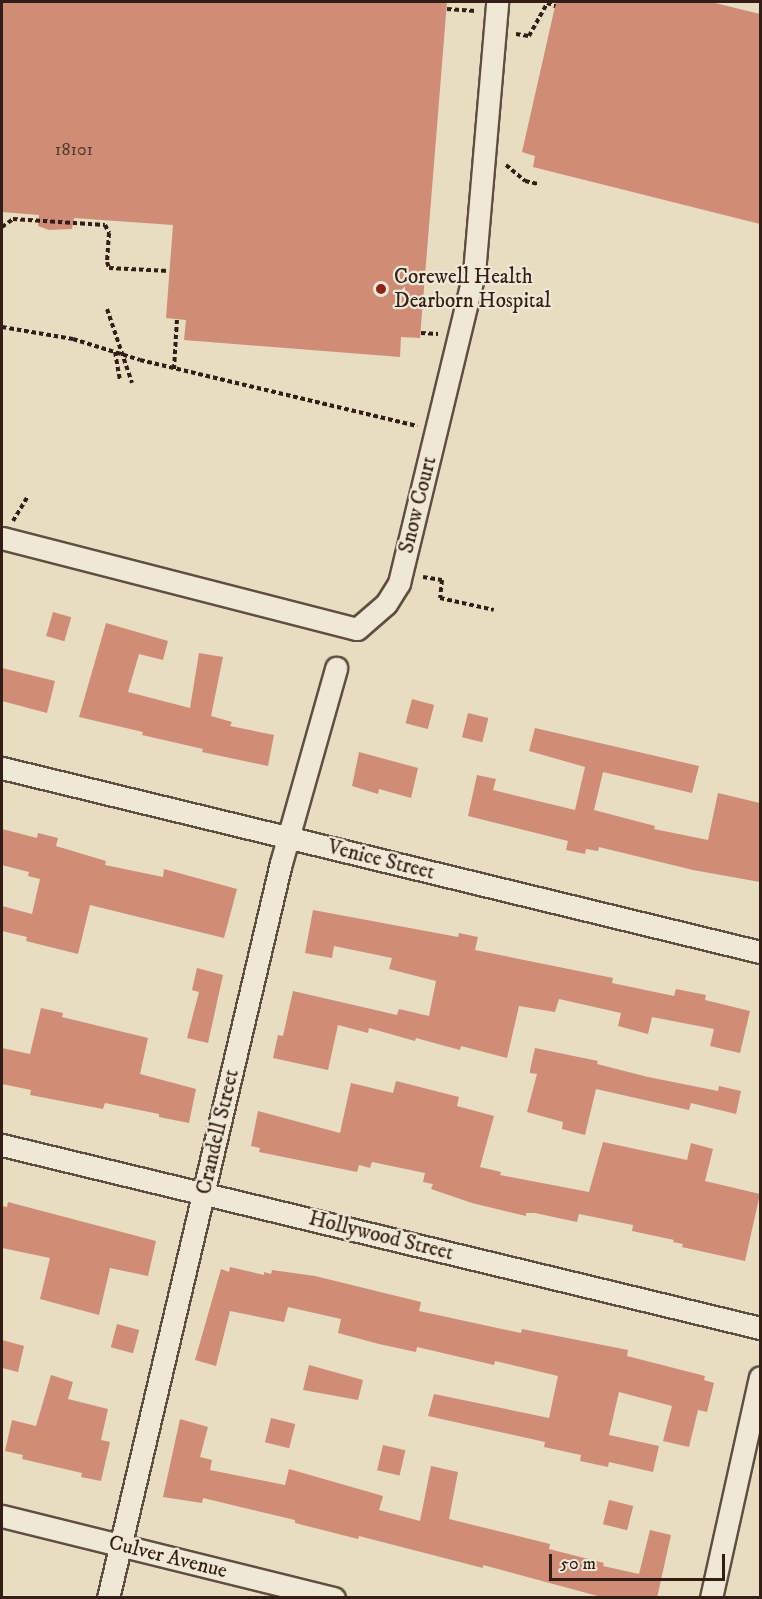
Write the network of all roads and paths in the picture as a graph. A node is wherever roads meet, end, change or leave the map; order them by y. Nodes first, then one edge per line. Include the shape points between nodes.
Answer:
1 (488, 6) edge
2 (555, 6) dead end
3 (447, 9) dead end
4 (509, 33) dead end
5 (498, 159) dead end
6 (538, 184) dead end
7 (2, 227) edge
8 (170, 271) dead end
9 (107, 309) dead end
10 (177, 319) dead end
11 (2, 327) edge
12 (421, 333) dead end
13 (446, 335) dead end
14 (115, 352) junction
15 (123, 354) junction
16 (174, 369) junction
17 (120, 380) dead end
18 (132, 383) dead end
19 (420, 427) dead end
20 (28, 496) dead end
21 (6, 531) edge
22 (416, 576) dead end
23 (494, 610) dead end
24 (336, 668) dead end
25 (2, 768) edge
26 (289, 837) junction
27 (760, 952) edge
28 (2, 1145) edge
29 (203, 1194) junction
30 (760, 1328) edge
31 (760, 1377) edge
32 (2, 1516) edge
33 (120, 1545) junction
34 (108, 1598) edge
35 (334, 1598) edge
36 (711, 1598) edge

1 - 3 path
1 - 21 street, Snow Court via 474,273 399,583 386,604 357,629
2 - 4 path via 547,3 529,36
5 - 6 path via 525,181
7 - 8 path via 13,219 105,225 109,233 109,268
9 - 15 path
10 - 16 path
11 - 14 path via 73,339
12 - 13 path
14 - 15 path
14 - 17 path
15 - 16 path
15 - 18 path
16 - 19 path
20 - 21 path
22 - 23 path via 442,580 440,598
24 - 26 street, Crandell Street
25 - 26 street, Venice Street
26 - 27 street, Venice Street
26 - 29 street, Crandell Street
28 - 29 street, Hollywood Street
29 - 30 street, Hollywood Street
29 - 33 street, Crandell Street
31 - 36 street
32 - 33 street, Culver Avenue
33 - 34 street, Crandell Street
33 - 35 street, Culver Avenue

